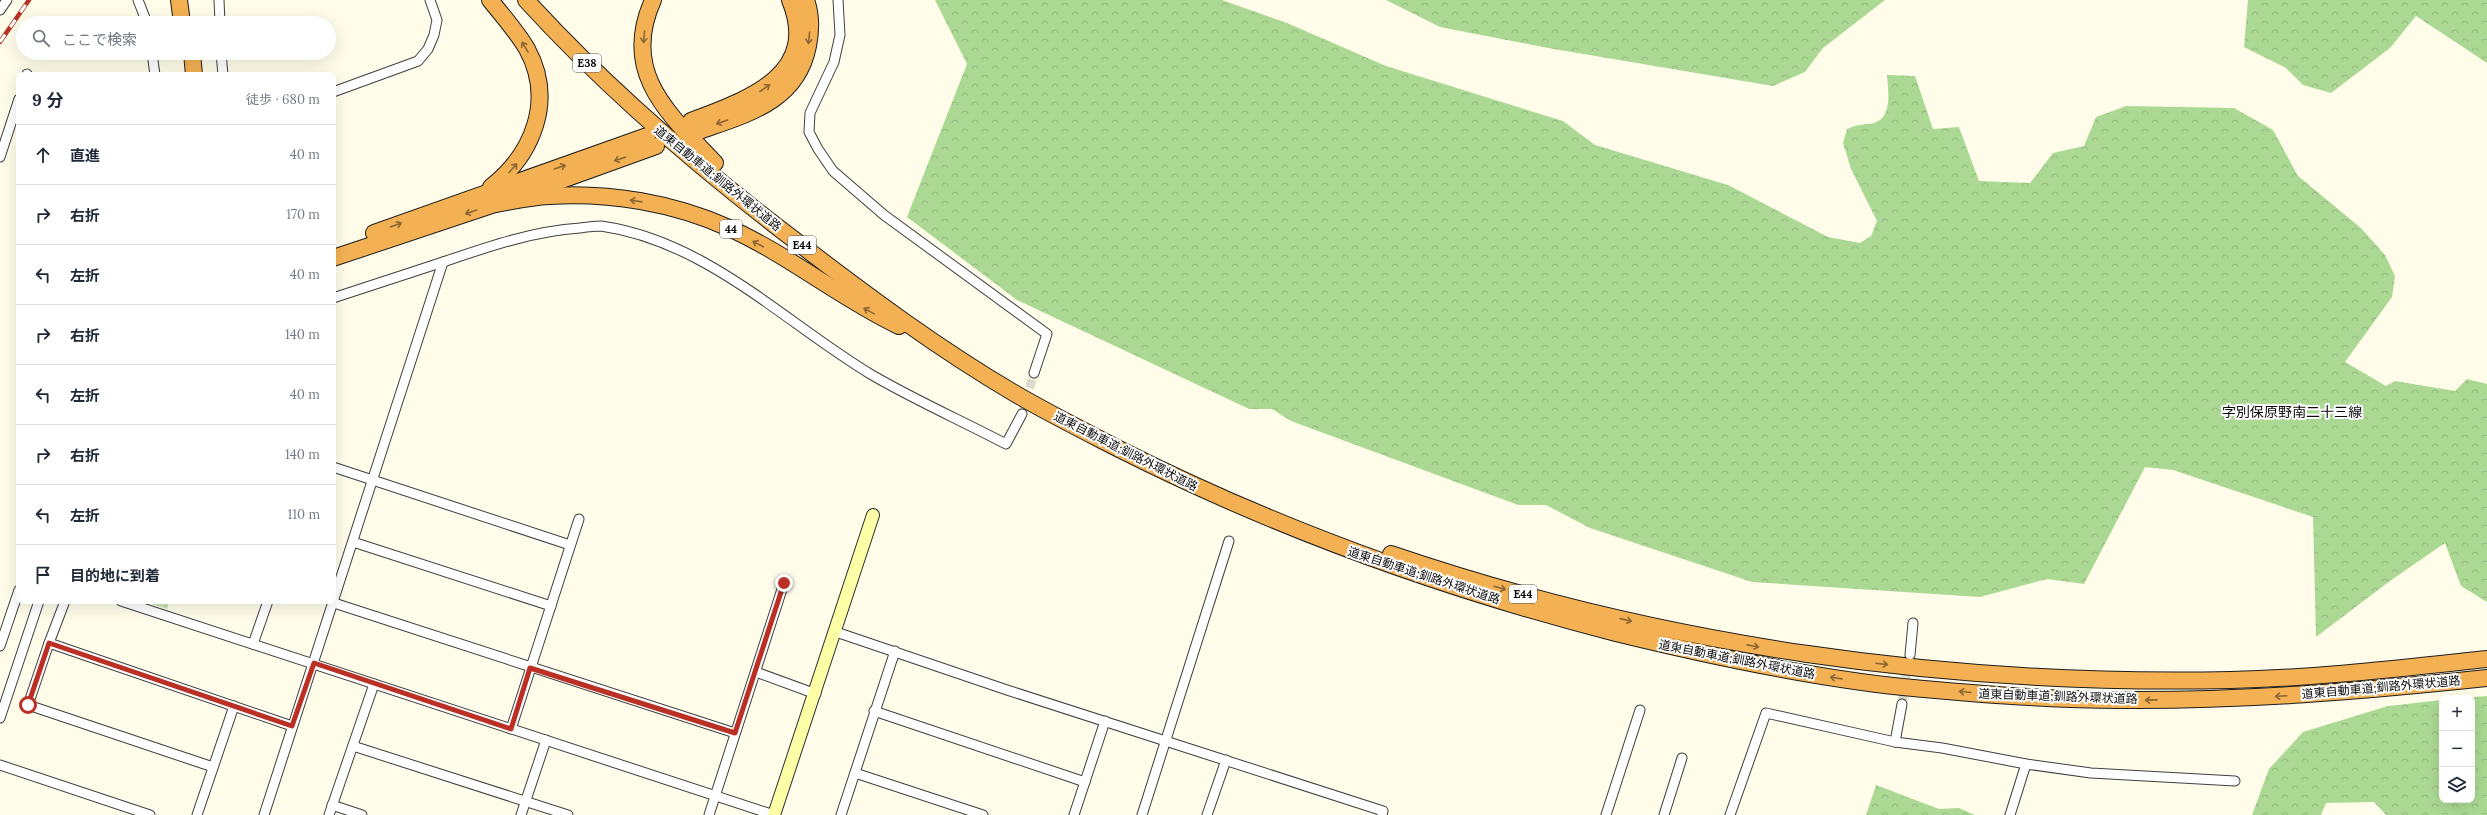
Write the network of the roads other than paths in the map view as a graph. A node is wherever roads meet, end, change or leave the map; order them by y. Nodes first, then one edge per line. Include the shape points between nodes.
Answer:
1 (7, 0) edge
2 (138, 0) edge
3 (179, 0) edge
4 (185, 0) edge
5 (220, 0) edge
6 (430, 0) edge
7 (490, 0) edge
8 (526, 0) edge
9 (538, 0) edge
10 (653, 0) edge
11 (790, 0) edge
12 (806, 0) edge
13 (838, 0) edge
14 (0, 10) edge
15 (144, 16) edge
16 (181, 16) edge
17 (187, 16) edge
18 (220, 16) edge
19 (153, 60) edge
20 (186, 60) edge
21 (193, 60) edge
22 (222, 60) edge
23 (154, 72) edge
24 (187, 72) edge
25 (194, 72) edge
26 (223, 72) edge
27 (336, 91) edge
28 (16, 108) edge
29 (662, 138) junction
30 (0, 157) edge
31 (714, 163) junction
32 (489, 199) junction
33 (336, 247) edge
34 (336, 257) edge
35 (443, 262) junction
36 (336, 297) edge
37 (942, 347) junction
38 (1034, 373) tunnel mouth
39 (1022, 414) tunnel mouth
40 (336, 468) edge
41 (374, 480) junction
42 (873, 515) dead end
43 (579, 519) dead end
44 (1229, 541) dead end
45 (353, 542) junction
46 (570, 545) junction
47 (784, 583) dead end
48 (336, 597) edge
49 (16, 599) edge
50 (38, 604) edge
51 (64, 604) edge
52 (130, 604) edge
53 (267, 604) edge
54 (334, 604) edge
55 (336, 604) edge
56 (551, 606) junction
57 (1913, 623) dead end
58 (836, 632) junction
59 (49, 643) junction
60 (253, 644) junction
61 (0, 646) edge
62 (895, 651) junction
63 (1910, 655) tunnel mouth
64 (2487, 659) edge
65 (314, 663) junction
66 (530, 668) junction
67 (756, 672) junction
68 (2487, 678) edge
69 (374, 684) junction
70 (816, 694) junction
71 (1902, 704) tunnel mouth
72 (234, 706) junction
73 (1640, 710) dead end
74 (874, 711) junction
75 (0, 718) edge
76 (1105, 721) junction
77 (292, 726) junction
78 (511, 729) junction
79 (735, 733) junction
80 (546, 740) junction
81 (1166, 740) junction
82 (1895, 742) junction
83 (353, 746) junction
84 (1682, 758) dead end
85 (1226, 760) junction
86 (2026, 764) junction
87 (0, 765) edge
88 (213, 767) junction
89 (855, 773) junction
90 (2235, 781) dead end
91 (1085, 782) junction
92 (716, 795) junction
93 (525, 801) junction
94 (332, 806) junction
95 (150, 815) edge
96 (196, 815) edge
97 (264, 815) edge
98 (329, 815) edge
99 (362, 815) edge
100 (521, 815) edge
101 (568, 815) edge
102 (709, 815) edge
103 (774, 815) edge
104 (841, 815) edge
105 (983, 815) edge
106 (1074, 815) edge
107 (1142, 815) edge
108 (1208, 815) edge
109 (1382, 815) edge
110 (1606, 815) edge
111 (1664, 815) edge
112 (1730, 815) edge
113 (2010, 815) edge

1 - 14 street
2 - 15 street
3 - 16 highway
4 - 17 highway
5 - 18 street
6 - 27 street via 437,20 428,49 418,61
32 -> 7 highway via 519,161 537,124 539,104 535,68 527,50
8 - 29 highway, 道東自動車道;釧路外環状道路 / E38
9 - 29 highway, 道東自動車道;釧路外環状道路 / E38 via 604,67
10 -> 31 highway via 646,16 644,36 643,54 646,71 665,110
12 -> 11 highway via 810,39 801,69 792,85 775,99 750,112 695,126 767,88 780,75 794,50 797,37 797,23
13 - 38 street via 840,35 834,62 810,113 809,132 833,171 884,215 1047,334
19 - 23 street
20 - 24 highway
21 - 25 highway
22 - 26 street
28 - 30 street
29 - 31 highway, 道東自動車道;釧路外環状道路 / E44
29 - 32 highway
29 - 37 highway, 道東自動車道;釧路外環状道路 / E44
31 -> 64 highway, 道東自動車道;釧路外環状道路 / E44 via 860,278 946,339 1019,385 1097,428 1180,470 1320,530 1401,558 1567,607 1788,652 1901,667 2021,677 2233,680 2353,674
33 -> 32 highway
32 -> 34 highway
37 -> 32 highway, 44 via 871,313 771,251 730,228 704,218 644,202 580,196
35 - 36 street
35 - 39 street via 490,246 556,230 600,226 645,237 697,259 763,298 872,375 1006,444
35 - 41 street
68 -> 37 highway, 道東自動車道;釧路外環状道路 / E44 via 2355,692 2235,698 2117,700 2027,697 1883,684 1786,670 1667,646 1486,596 1318,540 1178,478 1093,436 1015,394
40 - 41 street
41 - 45 street
41 - 46 street
42 - 58 street
43 - 46 street
44 - 81 street
45 - 48 street
45 - 56 street
46 - 56 street
47 - 67 street
49 - 61 street
50 - 75 street
51 - 59 street
52 - 60 street
53 - 60 street
54 - 65 street
55 - 66 street
56 - 66 street
57 - 63 street
58 - 62 street
58 - 70 street
59 - 72 street
59 - 88 street via 28,705
60 - 65 street
62 - 74 street
62 - 76 street
65 - 69 street
65 - 77 street
66 - 78 street
66 - 79 street
67 - 70 street
67 - 79 street
69 - 78 street
69 - 83 street
70 - 103 street
71 - 82 street
72 - 77 street
72 - 88 street
73 - 110 street
74 - 89 street
74 - 91 street
76 - 81 street
76 - 91 street
77 - 97 street
78 - 80 street
79 - 92 street
80 - 92 street
80 - 93 street
81 - 85 street
81 - 107 street
82 - 86 street
82 - 112 street via 1766,713
83 - 93 street
83 - 94 street
84 - 111 street
85 - 108 street
85 - 109 street via 1383,811
86 - 90 street via 2090,773
86 - 113 street
87 - 95 street
88 - 96 street
89 - 104 street
89 - 105 street
91 - 106 street
92 - 102 street
92 - 103 street
93 - 100 street
93 - 101 street
94 - 98 street
94 - 99 street

